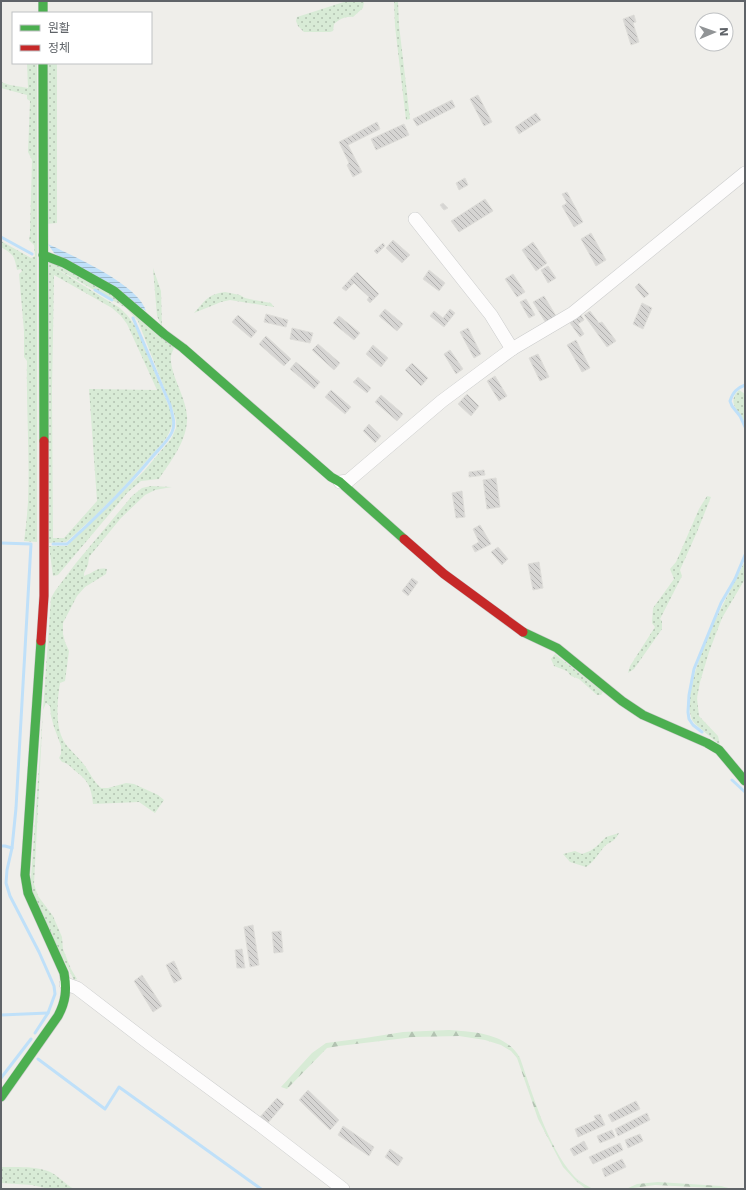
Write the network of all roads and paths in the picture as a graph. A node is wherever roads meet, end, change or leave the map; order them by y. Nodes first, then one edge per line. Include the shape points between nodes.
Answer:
1 (43, 1) edge
2 (43, 12) edge
3 (43, 64) edge
4 (745, 173) edge
5 (415, 219) dead end
6 (43, 255) junction
7 (512, 349) junction
8 (340, 482) junction
9 (745, 781) edge
10 (66, 984) junction
11 (1, 1097) edge
12 (342, 1189) edge

1 - 2 street
3 - 6 street
4 - 7 street via 573,313
5 - 7 street via 491,315
6 - 8 street via 64,263 114,291
6 - 10 street via 44,596 25,875 28,893 64,973
7 - 8 street via 442,401 348,481
8 - 9 street via 444,574 520,630 557,648 644,716 719,750
10 - 11 street via 66,995 58,1016
10 - 12 street via 77,988 260,1124

